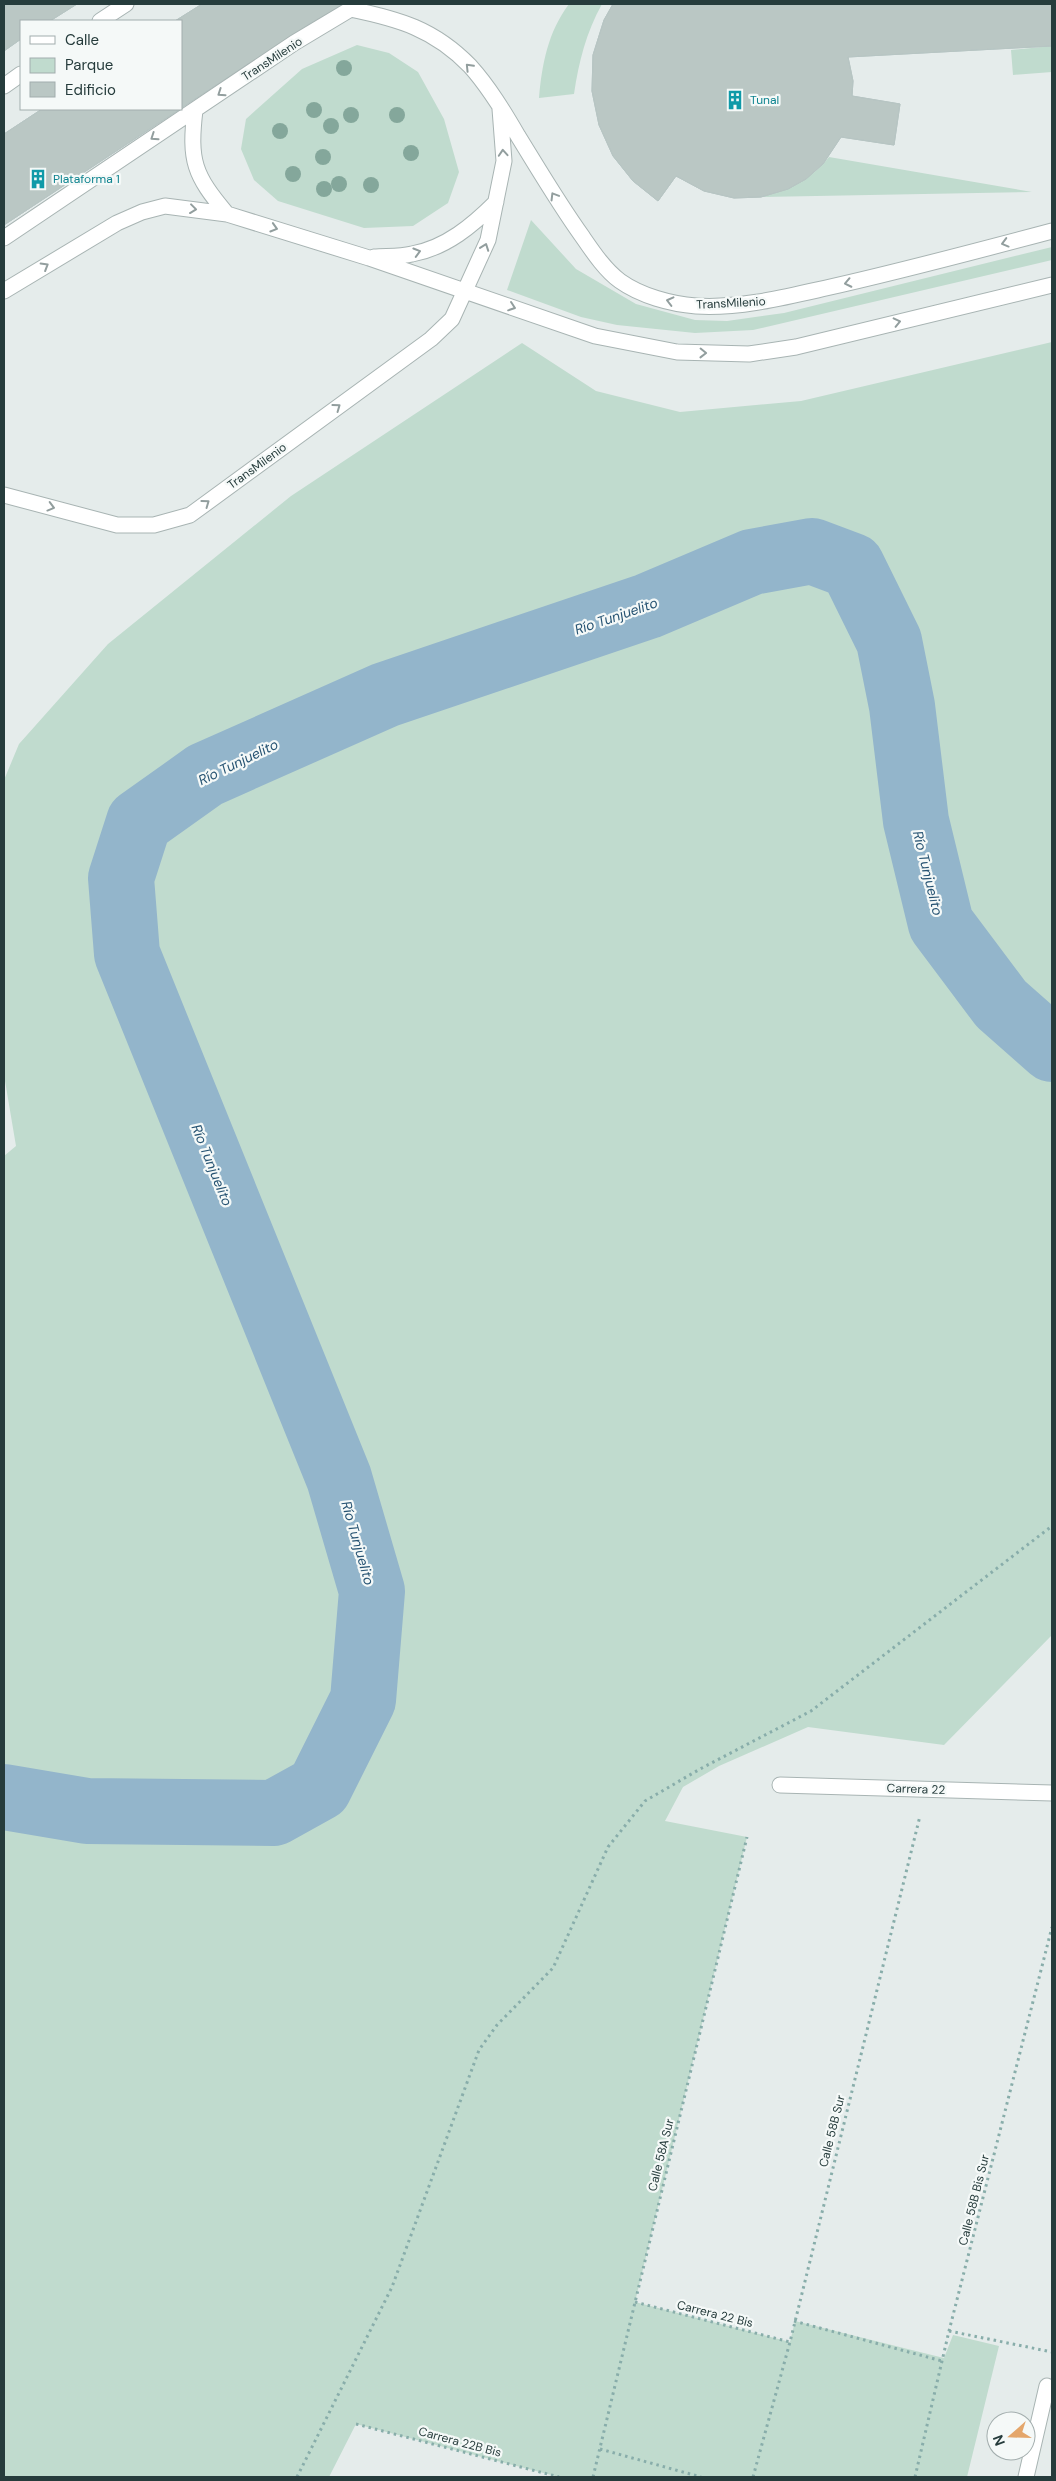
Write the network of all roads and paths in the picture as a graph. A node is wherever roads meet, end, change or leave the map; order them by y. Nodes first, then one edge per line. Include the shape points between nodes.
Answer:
1 (126, 4) edge
2 (355, 7) edge
3 (102, 20) edge
4 (20, 75) edge
5 (4, 86) edge
6 (500, 105) junction
7 (195, 110) junction
8 (498, 200) junction
9 (227, 214) junction
10 (1052, 231) edge
11 (4, 238) edge
12 (368, 258) junction
13 (1052, 285) edge
14 (4, 291) edge
15 (466, 291) junction
16 (4, 495) edge
17 (1052, 1526) edge
18 (780, 1785) dead end
19 (927, 1789) junction
20 (1052, 1792) edge
21 (747, 1837) dead end
22 (1052, 1927) edge
23 (635, 2302) junction
24 (794, 2321) junction
25 (949, 2331) junction
26 (790, 2342) junction
27 (1052, 2352) edge
28 (942, 2360) junction
29 (1047, 2386) dead end
30 (356, 2424) dead end
31 (600, 2449) junction
32 (297, 2477) edge
33 (559, 2477) edge
34 (593, 2477) edge
35 (701, 2477) edge
36 (753, 2477) edge
37 (915, 2477) edge
38 (1026, 2477) edge

1 - 3 street
6 -> 2 street, TransMilenio via 470,66 442,43 414,25
2 -> 7 street, TransMilenio via 294,43
4 - 5 street
8 -> 6 street, TransMilenio via 504,161
10 -> 6 street, TransMilenio via 766,301 698,306 672,302 644,294 620,282 598,258 562,210
7 - 9 street via 191,140 194,161 200,179
7 -> 11 street, TransMilenio
12 -> 8 street via 413,254 441,244 472,226
15 -> 8 street, TransMilenio via 488,240
9 -> 12 street
14 -> 9 street via 117,222 142,212 165,206
12 - 15 street
15 -> 13 street via 595,336 677,352 749,354 796,346
16 -> 15 street, TransMilenio via 117,525 154,525 190,515 431,339 452,319
17 - 32 path via 811,1711 645,1801 608,1847 553,1968 497,2025 479,2050 392,2287
18 - 19 street, Carrera 22
19 - 20 street, Carrera 22
19 - 24 path, Calle 58B Sur
21 - 23 path, Calle 58A Sur
22 - 25 path, Calle 58B Bis Sur
23 - 26 path, Carrera 22 Bis
23 - 31 path, Calle 58A Sur
24 - 26 path, Calle 58B Sur
24 - 28 path
25 - 27 path
25 - 28 path, Calle 58B Bis Sur
26 - 36 path, Calle 58B Sur
28 - 37 path, Calle 58B Bis Sur
29 - 38 street
30 - 33 path, Carrera 22B Bis
31 - 34 path, Calle 58A Sur
31 - 35 path

